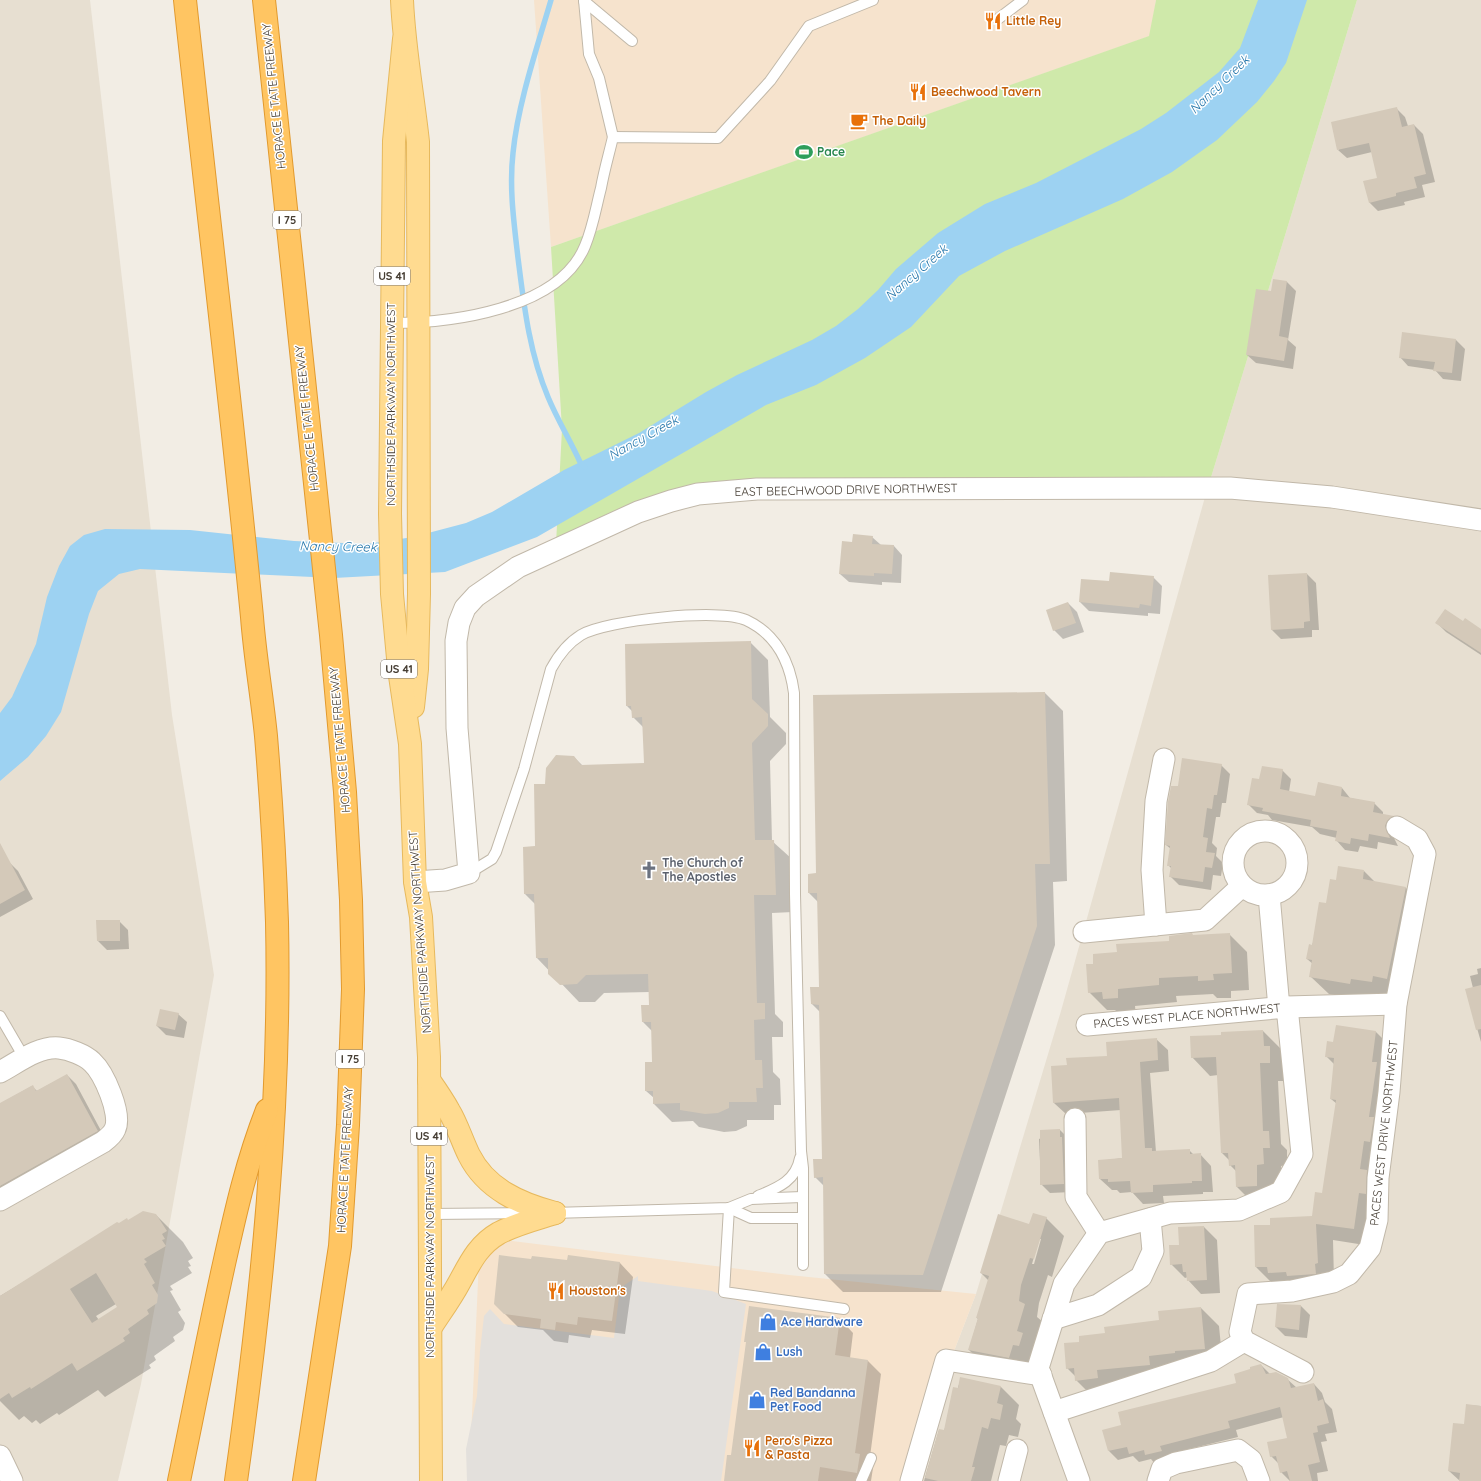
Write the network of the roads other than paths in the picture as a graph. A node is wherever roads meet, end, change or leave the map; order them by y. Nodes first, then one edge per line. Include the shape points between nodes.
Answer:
1 (185, 0) edge
2 (264, 0) edge
3 (402, 0) edge
4 (584, 0) edge
5 (873, 0) edge
6 (1023, 0) edge
7 (998, 20) dead end
8 (404, 39) junction
9 (632, 41) dead end
10 (613, 137) junction
11 (391, 323) junction
12 (417, 323) junction
13 (1481, 520) edge
14 (410, 744) junction
15 (1164, 759) dead end
16 (1397, 827) dead end
17 (469, 873) junction
18 (415, 882) junction
19 (1242, 886) junction
20 (1269, 895) junction
21 (1156, 925) junction
22 (1084, 932) dead end
23 (1396, 1004) junction
24 (1283, 1007) junction
25 (0, 1016) edge
26 (1087, 1025) dead end
27 (25, 1059) junction
28 (0, 1072) edge
29 (429, 1080) junction
30 (274, 1092) junction
31 (1075, 1120) dead end
32 (801, 1151) junction
33 (802, 1197) junction
34 (750, 1199) junction
35 (0, 1200) edge
36 (729, 1208) junction
37 (555, 1213) junction
38 (430, 1214) junction
39 (802, 1218) junction
40 (1150, 1219) junction
41 (1099, 1233) junction
42 (803, 1265) dead end
43 (844, 1310) dead end
44 (1054, 1319) junction
45 (431, 1327) junction
46 (1244, 1341) junction
47 (1303, 1372) dead end
48 (1041, 1376) junction
49 (1054, 1412) junction
50 (1017, 1450) dead end
51 (0, 1456) edge
52 (871, 1458) dead end
53 (12, 1481) edge
54 (179, 1481) edge
55 (236, 1481) edge
56 (304, 1481) edge
57 (431, 1481) edge
58 (861, 1481) edge
59 (911, 1481) edge
60 (1009, 1481) edge
61 (1079, 1481) edge
62 (1158, 1481) edge
63 (1259, 1481) edge

1 - 30 highway via 266,734 277,922
2 - 56 highway, HORACE E TATE FREEWAY / I 75 via 330,635 346,807 351,900 353,996 340,1246
3 - 8 main road, NORTHSIDE PARKWAY NORTHWEST / US 41
4 - 9 lane
4 - 10 lane via 589,54 599,78
5 - 10 lane via 809,26 770,81 718,138
6 - 7 lane
8 - 11 main road, NORTHSIDE PARKWAY NORTHWEST / US 41 via 394,141
8 - 12 main road, NORTHSIDE PARKWAY NORTHWEST / US 41 via 418,142
10 - 12 lane via 594,222 577,262 532,298 455,319
11 - 12 lane
11 - 14 main road, NORTHSIDE PARKWAY NORTHWEST / US 41 via 392,594
12 - 14 main road, NORTHSIDE PARKWAY NORTHWEST / US 41 via 419,594 417,669
13 - 17 street, EAST BEECHWOOD DRIVE NORTHWEST via 1332,497 1230,488 757,489 698,494 658,505 518,566 476,596 465,608 456,642 457,728
14 - 18 main road, NORTHSIDE PARKWAY NORTHWEST / US 41
15 - 21 street via 1156,801 1152,870
16 - 23 street, PACES WEST DRIVE NORTHWEST via 1418,839 1425,854
17 - 18 street via 445,880
17 - 32 lane via 492,859 496,852 524,769 551,669 557,658 581,635 594,630 665,617 735,617 757,626 775,641 788,665 794,693
18 - 29 main road, NORTHSIDE PARKWAY NORTHWEST / US 41 via 421,917
19 - 20 street via 1253,893
19 - 20 street via 1232,868 1239,844 1252,833 1276,833 1284,837 1294,850 1297,867 1295,875 1285,888
19 - 21 street via 1204,920
20 - 24 street
21 - 22 street
23 - 24 street
23 - 46 street, PACES WEST DRIVE NORTHWEST via 1389,1092 1378,1178 1377,1220 1370,1248 1349,1274 1333,1282 1292,1291 1248,1294 1240,1332
24 - 26 street, PACES WEST PLACE NORTHWEST
24 - 40 street via 1302,1154 1281,1192 1239,1210 1170,1213
25 - 27 lane
27 - 28 street
27 - 35 street via 39,1051 58,1048 75,1052 92,1062 117,1109 115,1129 103,1142
29 - 37 main road via 450,1112 469,1154 493,1186 521,1202
29 - 38 main road, NORTHSIDE PARKWAY NORTHWEST / US 41
30 - 54 highway via 252,1148 239,1196
30 - 55 highway via 266,1226 253,1360
31 - 41 street via 1076,1197
32 - 33 lane
32 - 34 lane via 799,1164 789,1180 782,1186
33 - 34 lane
33 - 39 lane
34 - 36 lane
36 - 37 lane
36 - 39 lane via 751,1218
36 - 43 lane via 724,1292
37 - 38 lane
37 - 45 main road via 500,1233 487,1242 474,1255
38 - 45 main road, NORTHSIDE PARKWAY NORTHWEST / US 41
39 - 42 lane
40 - 41 street
40 - 44 street via 1153,1251 1141,1277 1098,1305
41 - 44 street via 1064,1284
44 - 48 street via 1038,1368
45 - 57 main road, NORTHSIDE PARKWAY NORTHWEST / US 41
46 - 47 street
46 - 49 street via 1211,1361
48 - 49 street
48 - 59 street via 946,1360
49 - 61 street
50 - 60 street
51 - 53 street
52 - 58 lane
62 - 63 street via 1162,1469 1176,1463 1238,1450 1251,1460

